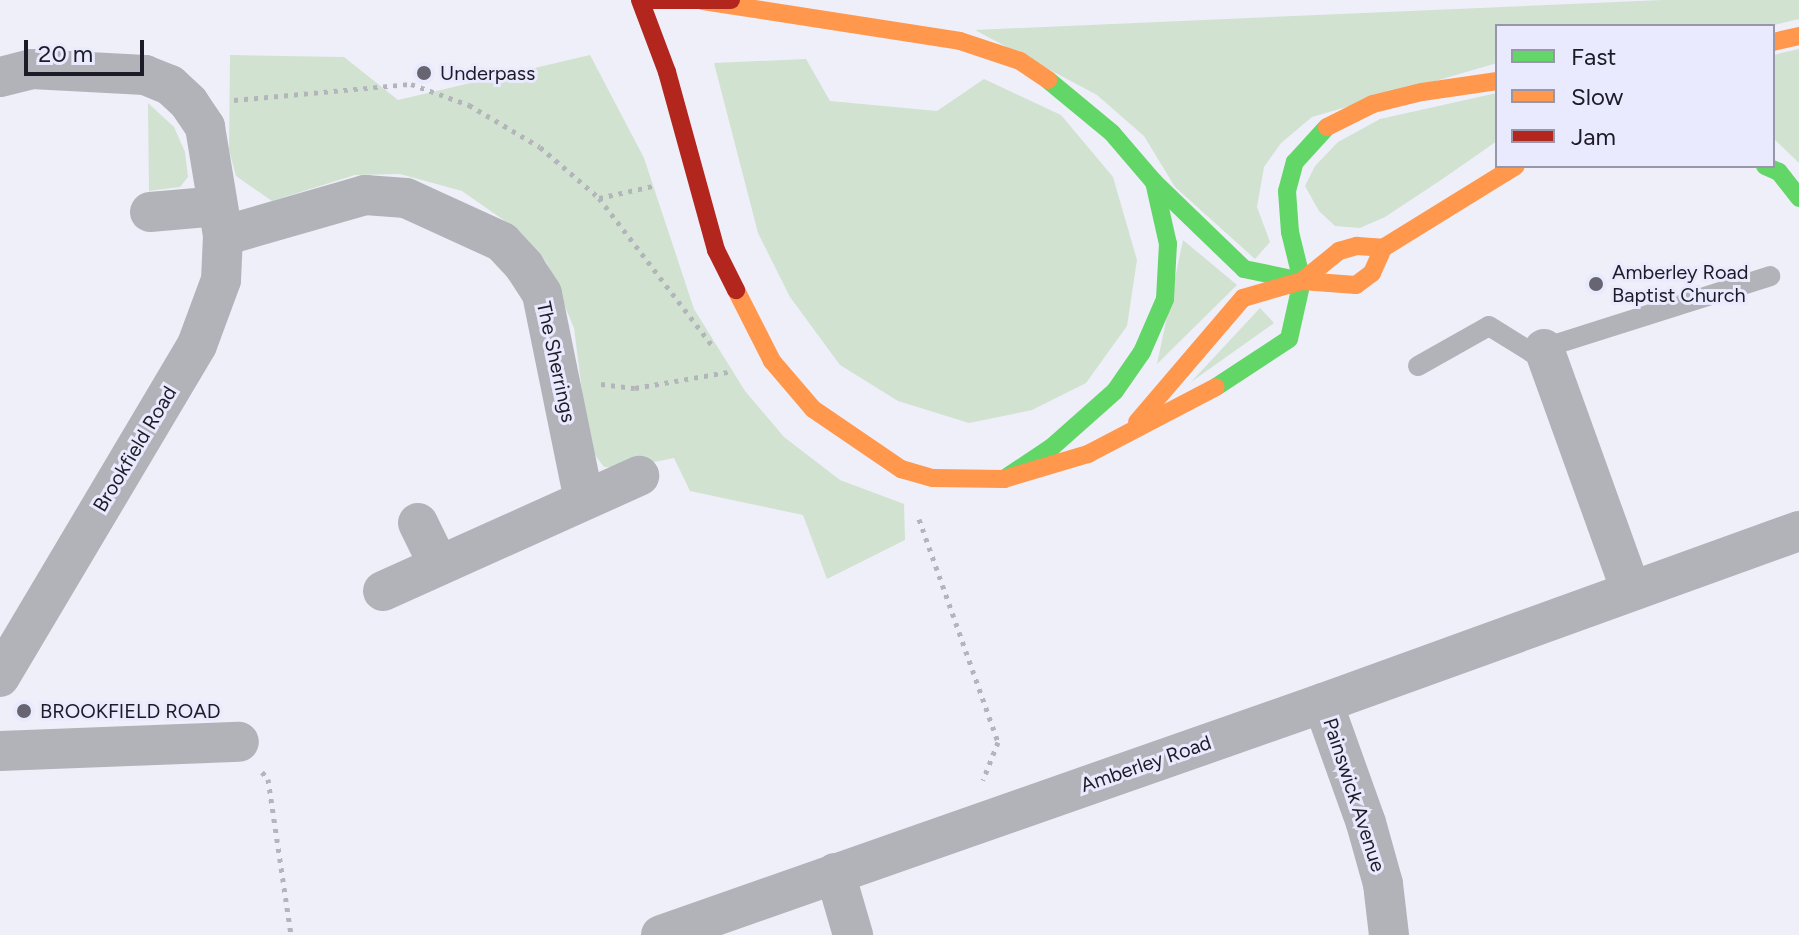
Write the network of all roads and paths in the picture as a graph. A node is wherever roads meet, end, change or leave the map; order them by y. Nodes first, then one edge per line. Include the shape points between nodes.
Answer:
1 (640, 0) edge
2 (652, 0) edge
3 (737, 0) edge
4 (703, 1) edge
5 (1799, 36) edge
6 (1775, 42) edge
7 (0, 77) edge
8 (1495, 81) edge
9 (189, 103) junction
10 (1513, 168) edge
11 (1770, 168) edge
12 (1154, 182) junction
13 (663, 184) dead end
14 (599, 198) junction
15 (1799, 198) edge
16 (150, 212) dead end
17 (220, 221) junction
18 (1383, 248) junction
19 (1770, 276) dead end
20 (1302, 281) junction
21 (1544, 349) junction
22 (1418, 366) dead end
23 (746, 368) dead end
24 (560, 369) junction
25 (733, 372) junction
26 (1130, 430) junction
27 (639, 476) dead end
28 (1004, 479) junction
29 (584, 500) junction
30 (915, 510) dead end
31 (418, 523) dead end
32 (1799, 531) edge
33 (438, 564) junction
34 (1631, 590) junction
35 (383, 591) dead end
36 (0, 677) edge
37 (1323, 703) junction
38 (239, 742) joint
39 (0, 751) edge
40 (963, 828) junction
41 (835, 873) junction
42 (291, 935) edge
43 (661, 935) edge
44 (853, 935) edge
45 (1389, 935) edge

1 - 28 street via 678,111 716,250 772,361 813,409 901,469 933,478
2 - 4 street
3 - 4 street
4 - 12 street via 960,41 1020,61 1112,133
5 - 6 street
7 - 9 street, Brookfield Road via 32,69 145,75 170,85
8 - 20 street via 1373,104 1321,130 1295,162 1287,191
9 - 14 path via 411,84 469,105 540,147
9 - 17 street, Brookfield Road via 205,127
10 - 18 street
11 - 15 street
12 - 20 street via 1244,269
12 - 28 street via 1168,244 1166,285 1142,352 1115,391 1052,447
13 - 14 path
14 - 25 path
16 - 17 street
17 - 24 street, The Sherrings via 365,195 406,198 502,242 524,266 542,294
17 - 36 street, Brookfield Road via 221,280 197,345
18 - 20 street via 1339,251
18 - 20 street via 1372,273 1356,285
19 - 21 lane
20 - 26 street via 1243,298
20 - 26 street via 1289,339 1193,402
21 - 22 lane via 1531,352 1489,326
21 - 34 street
23 - 25 path
24 - 25 path via 619,388
24 - 29 street, The Sherrings
26 - 28 street via 1088,454
27 - 29 street
29 - 33 street
30 - 40 path via 998,742
31 - 33 street
32 - 34 street, Amberley Road
33 - 35 street
34 - 37 street, Amberley Road
37 - 40 street, Amberley Road
37 - 45 street, Painswick Avenue via 1366,823 1383,884
38 - 39 street
38 - 42 path via 268,779
40 - 41 street, Amberley Road
41 - 43 street, Amberley Road
41 - 44 street

